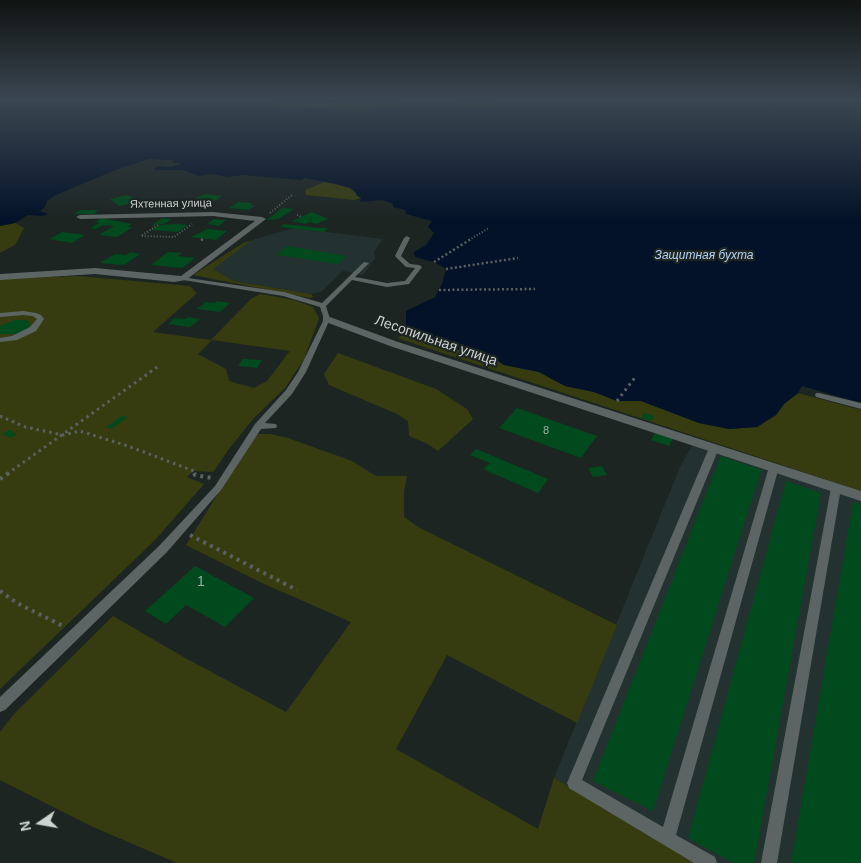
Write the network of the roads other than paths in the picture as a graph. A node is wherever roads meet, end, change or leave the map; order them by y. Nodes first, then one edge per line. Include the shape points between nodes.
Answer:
1 (80, 217) dead end
2 (407, 238) dead end
3 (366, 263) dead end
4 (0, 277) edge
5 (183, 278) junction
6 (350, 278) junction
7 (323, 306) junction
8 (0, 315) edge
9 (327, 319) junction
10 (0, 340) edge
11 (819, 394) dead end
12 (861, 406) edge
13 (258, 426) junction
14 (273, 426) dead end
15 (714, 448) junction
16 (774, 467) junction
17 (836, 488) junction
18 (861, 496) edge
19 (0, 706) edge
20 (667, 838) junction
21 (709, 863) edge
22 (769, 863) edge

1 - 5 street, Яхтенная улица via 213,214 262,219
2 - 6 lane via 398,256 408,266 419,267 407,283 387,285
3 - 6 lane
4 - 5 street via 78,271
5 - 7 lane via 284,294
6 - 7 lane
7 - 9 lane
8 - 10 lane via 34,314 41,320 25,333
9 - 13 lane via 302,372
9 - 15 street, Лесопильная улица via 394,344
11 - 12 lane
13 - 14 lane
13 - 19 lane via 222,480 180,530
15 - 16 street, Лесопильная улица
15 - 20 lane via 574,783
16 - 17 street, Лесопильная улица
16 - 20 lane
17 - 18 street, Лесопильная улица
17 - 22 lane
20 - 21 lane

